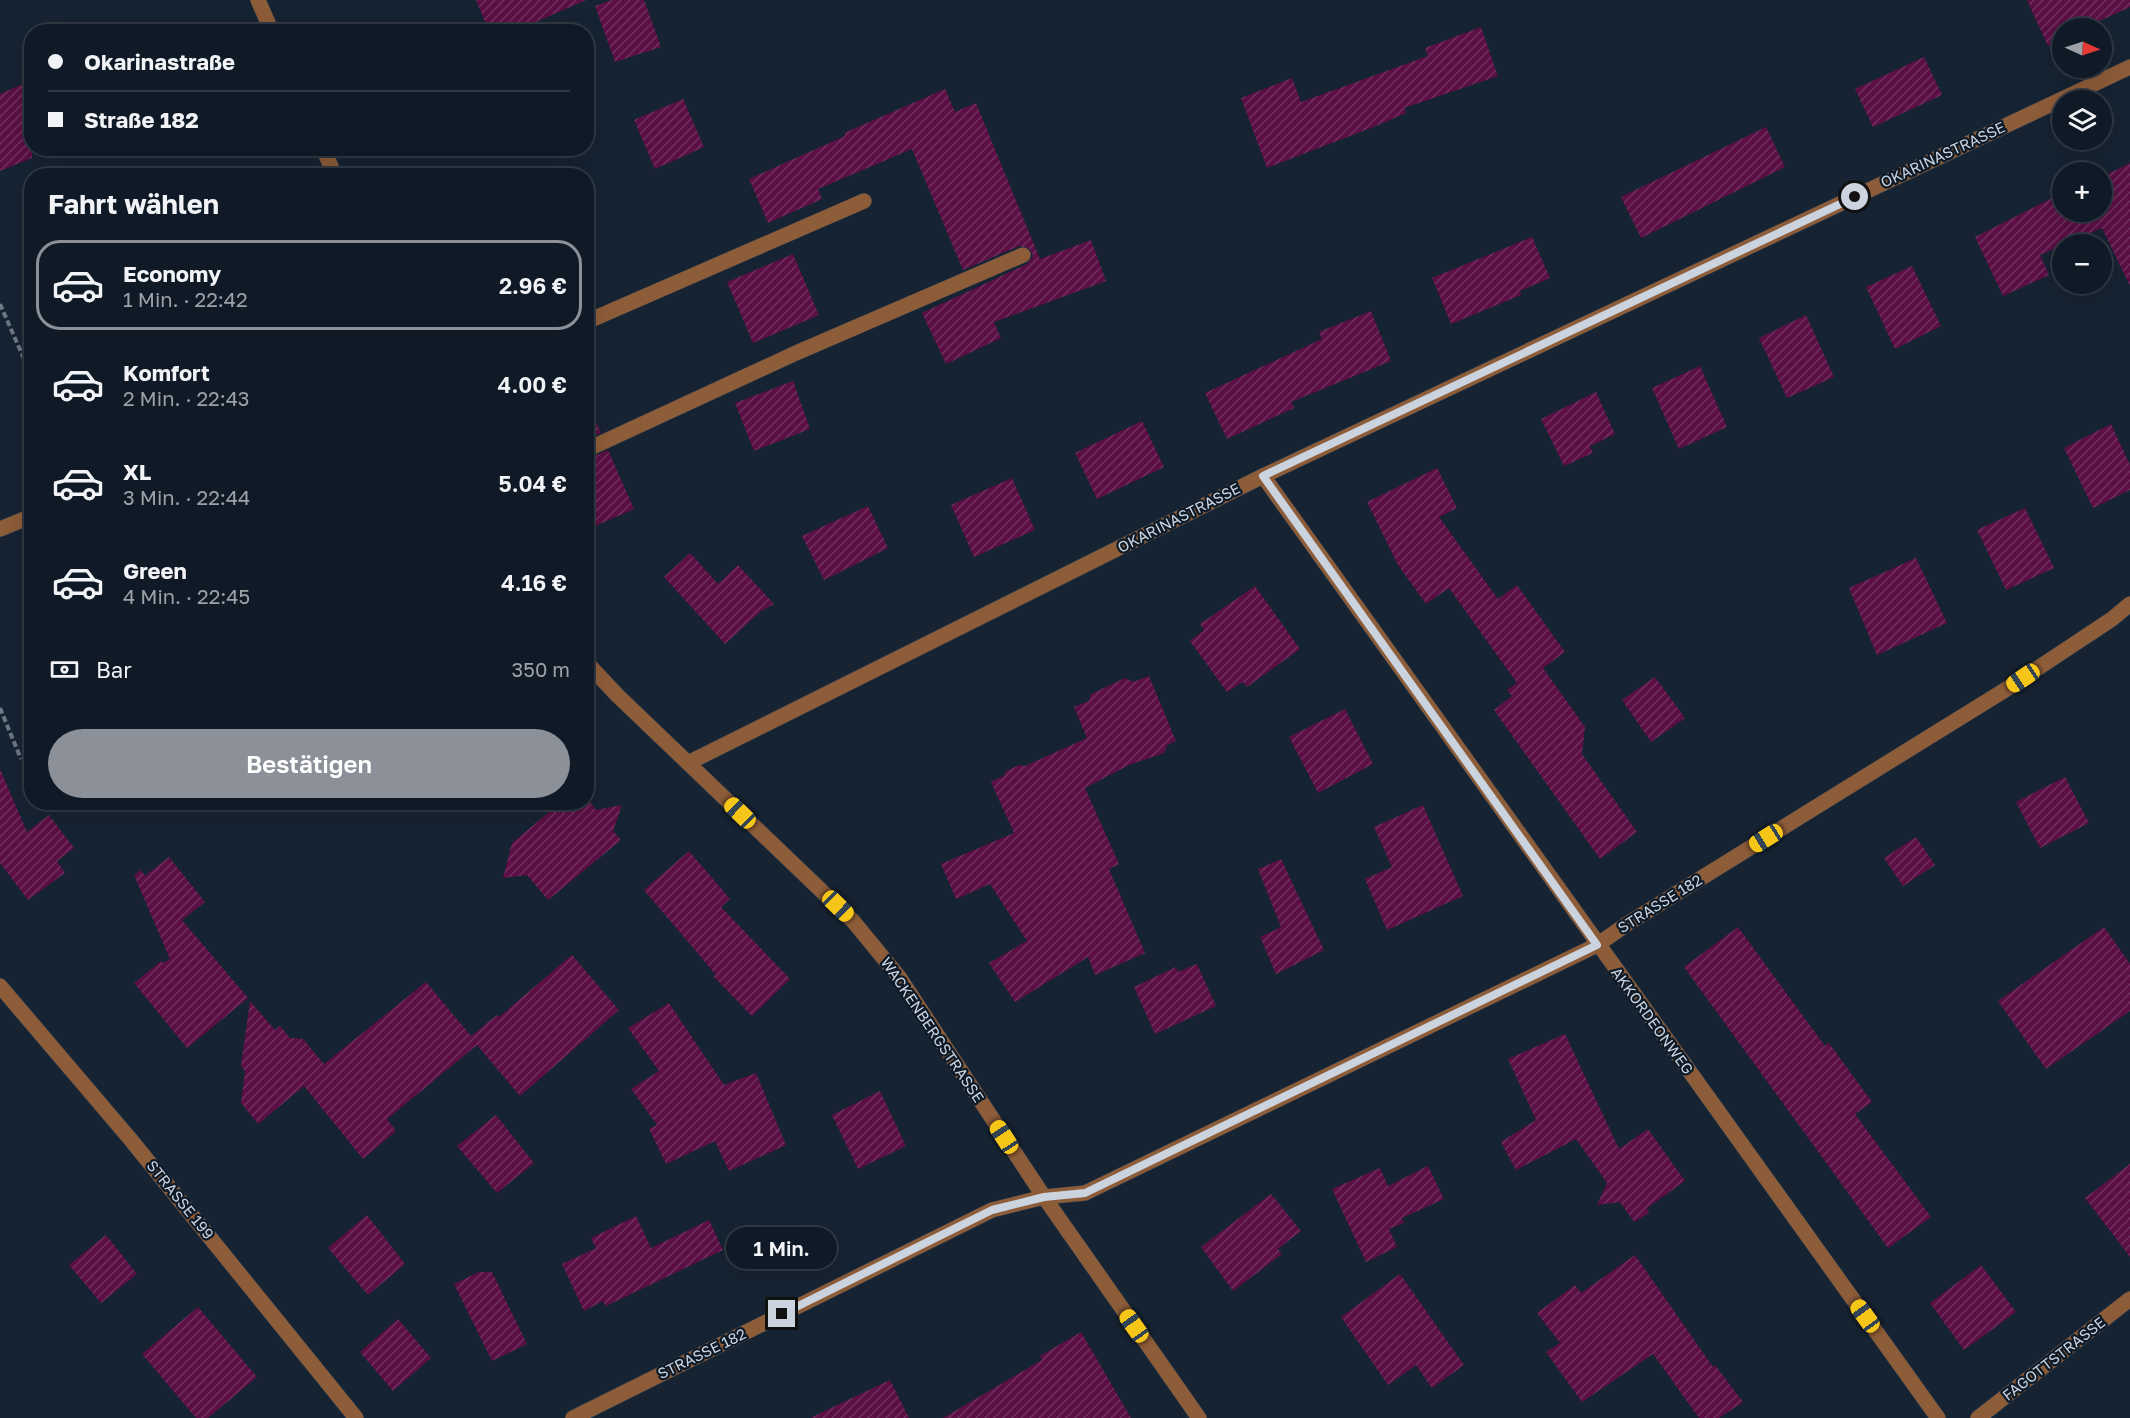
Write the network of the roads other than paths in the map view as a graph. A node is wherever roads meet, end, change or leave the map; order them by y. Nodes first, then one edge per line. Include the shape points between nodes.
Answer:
1 (258, 0) edge
2 (268, 24) edge
3 (2130, 67) edge
4 (864, 201) dead end
5 (1023, 255) dead end
6 (594, 319) edge
7 (594, 446) edge
8 (1263, 476) junction
9 (24, 519) edge
10 (0, 529) edge
11 (2130, 604) edge
12 (594, 670) edge
13 (688, 763) junction
14 (1597, 945) junction
15 (0, 986) edge
16 (1044, 1197) junction
17 (2130, 1299) edge
18 (356, 1418) edge
19 (573, 1418) edge
20 (1199, 1418) edge
21 (1938, 1418) edge
22 (1978, 1418) edge

1 - 2 street
3 - 8 street, OKARINASTRASSE
4 - 6 street
5 - 7 street
8 - 13 street, OKARINASTRASSE
8 - 14 street, AKKORDEONWEG
9 - 10 street
11 - 14 street, STRASSE 182 via 2005,690
12 - 13 street, WACKENBERGSTRASSE
13 - 16 street, WACKENBERGSTRASSE via 853,921 899,977
14 - 16 street, STRASSE 182 via 1085,1193
14 - 21 street, AKKORDEONWEG
15 - 18 street, STRASSE 199 via 131,1140
16 - 19 street, STRASSE 182 via 992,1210
16 - 20 street, WACKENBERGSTRASSE
17 - 22 street, FAGOTTSTRASSE

